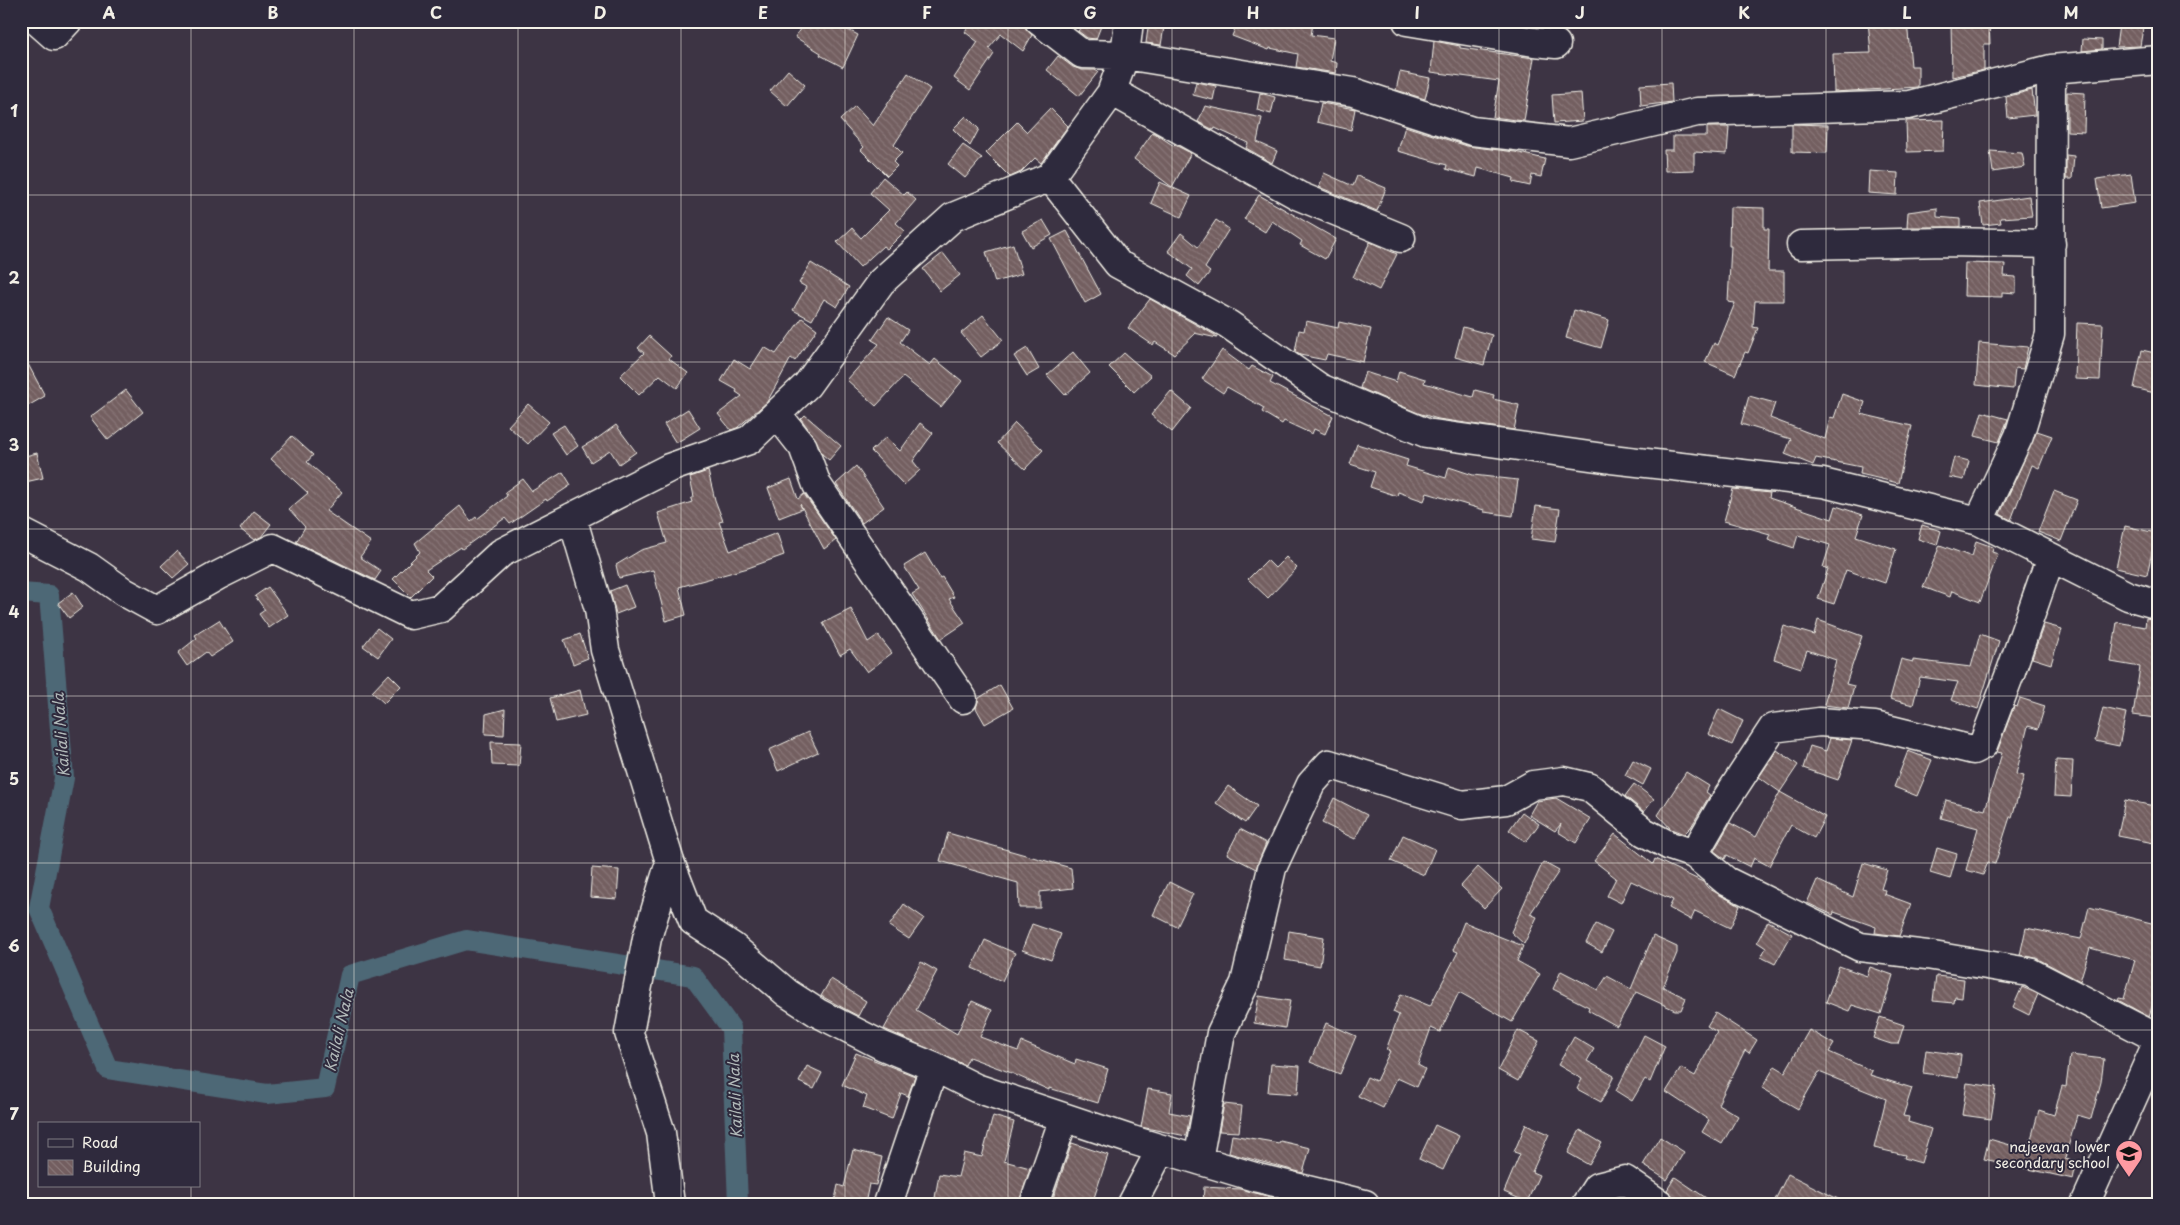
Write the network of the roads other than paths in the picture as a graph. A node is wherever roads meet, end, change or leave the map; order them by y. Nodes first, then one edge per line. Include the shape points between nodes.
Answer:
1 (36, 21) edge
2 (68, 21) edge
3 (1038, 21) edge
4 (1128, 21) edge
5 (1407, 21) edge
6 (1556, 44) dead end
7 (1125, 55) junction
8 (2159, 60) edge
9 (2051, 69) junction
10 (1111, 93) junction
11 (1050, 177) junction
12 (1401, 238) dead end
13 (2051, 244) junction
14 (1801, 245) dead end
15 (777, 414) junction
16 (572, 517) junction
17 (1978, 521) junction
18 (21, 532) edge
19 (2050, 559) junction
20 (2159, 606) edge
21 (963, 700) dead end
22 (1694, 854) junction
23 (670, 862) junction
24 (2159, 1039) edge
25 (934, 1067) junction
26 (1064, 1118) junction
27 (1162, 1149) junction
28 (1198, 1160) junction
29 (670, 1204) edge
30 (888, 1204) edge
31 (1034, 1204) edge
32 (1132, 1204) edge
33 (1365, 1204) edge
34 (1586, 1204) edge
35 (1660, 1204) edge
36 (2085, 1204) edge

1 - 2 street via 54,36
3 - 7 street via 1082,54
4 - 7 street
5 - 6 street
7 - 9 street via 1353,92 1472,131 1569,142 1697,112 1909,105
7 - 10 street
8 - 9 street
9 - 13 street
10 - 11 street
10 - 12 street via 1298,196
11 - 15 street via 953,218 881,282 808,385
11 - 17 street via 1118,264 1228,324 1320,388 1426,433 1611,459 1823,483
13 - 14 street
13 - 17 street via 2050,334 2020,436
15 - 16 street via 749,440 669,468
15 - 21 street via 803,447 817,486
16 - 18 street via 501,554 441,608 411,615 273,548 157,610 89,567
16 - 23 street via 599,609 605,650
17 - 19 street
19 - 20 street via 2128,596
19 - 22 street via 1983,745 1973,750 1875,726 1819,722 1773,728
22 - 24 street via 1726,880 1860,947 1927,954 2029,972
22 - 28 street via 1644,832 1589,787 1564,781 1533,785 1506,800 1462,805 1330,764 1311,784 1272,868 1245,983 1221,1033
23 - 25 street via 693,921 818,1013
23 - 29 street via 646,938 629,1033 661,1133
24 - 36 street
25 - 26 street via 976,1088
25 - 30 street
26 - 27 street
26 - 31 street
27 - 28 street
27 - 32 street
28 - 33 street
34 - 35 street via 1597,1187 1626,1180

